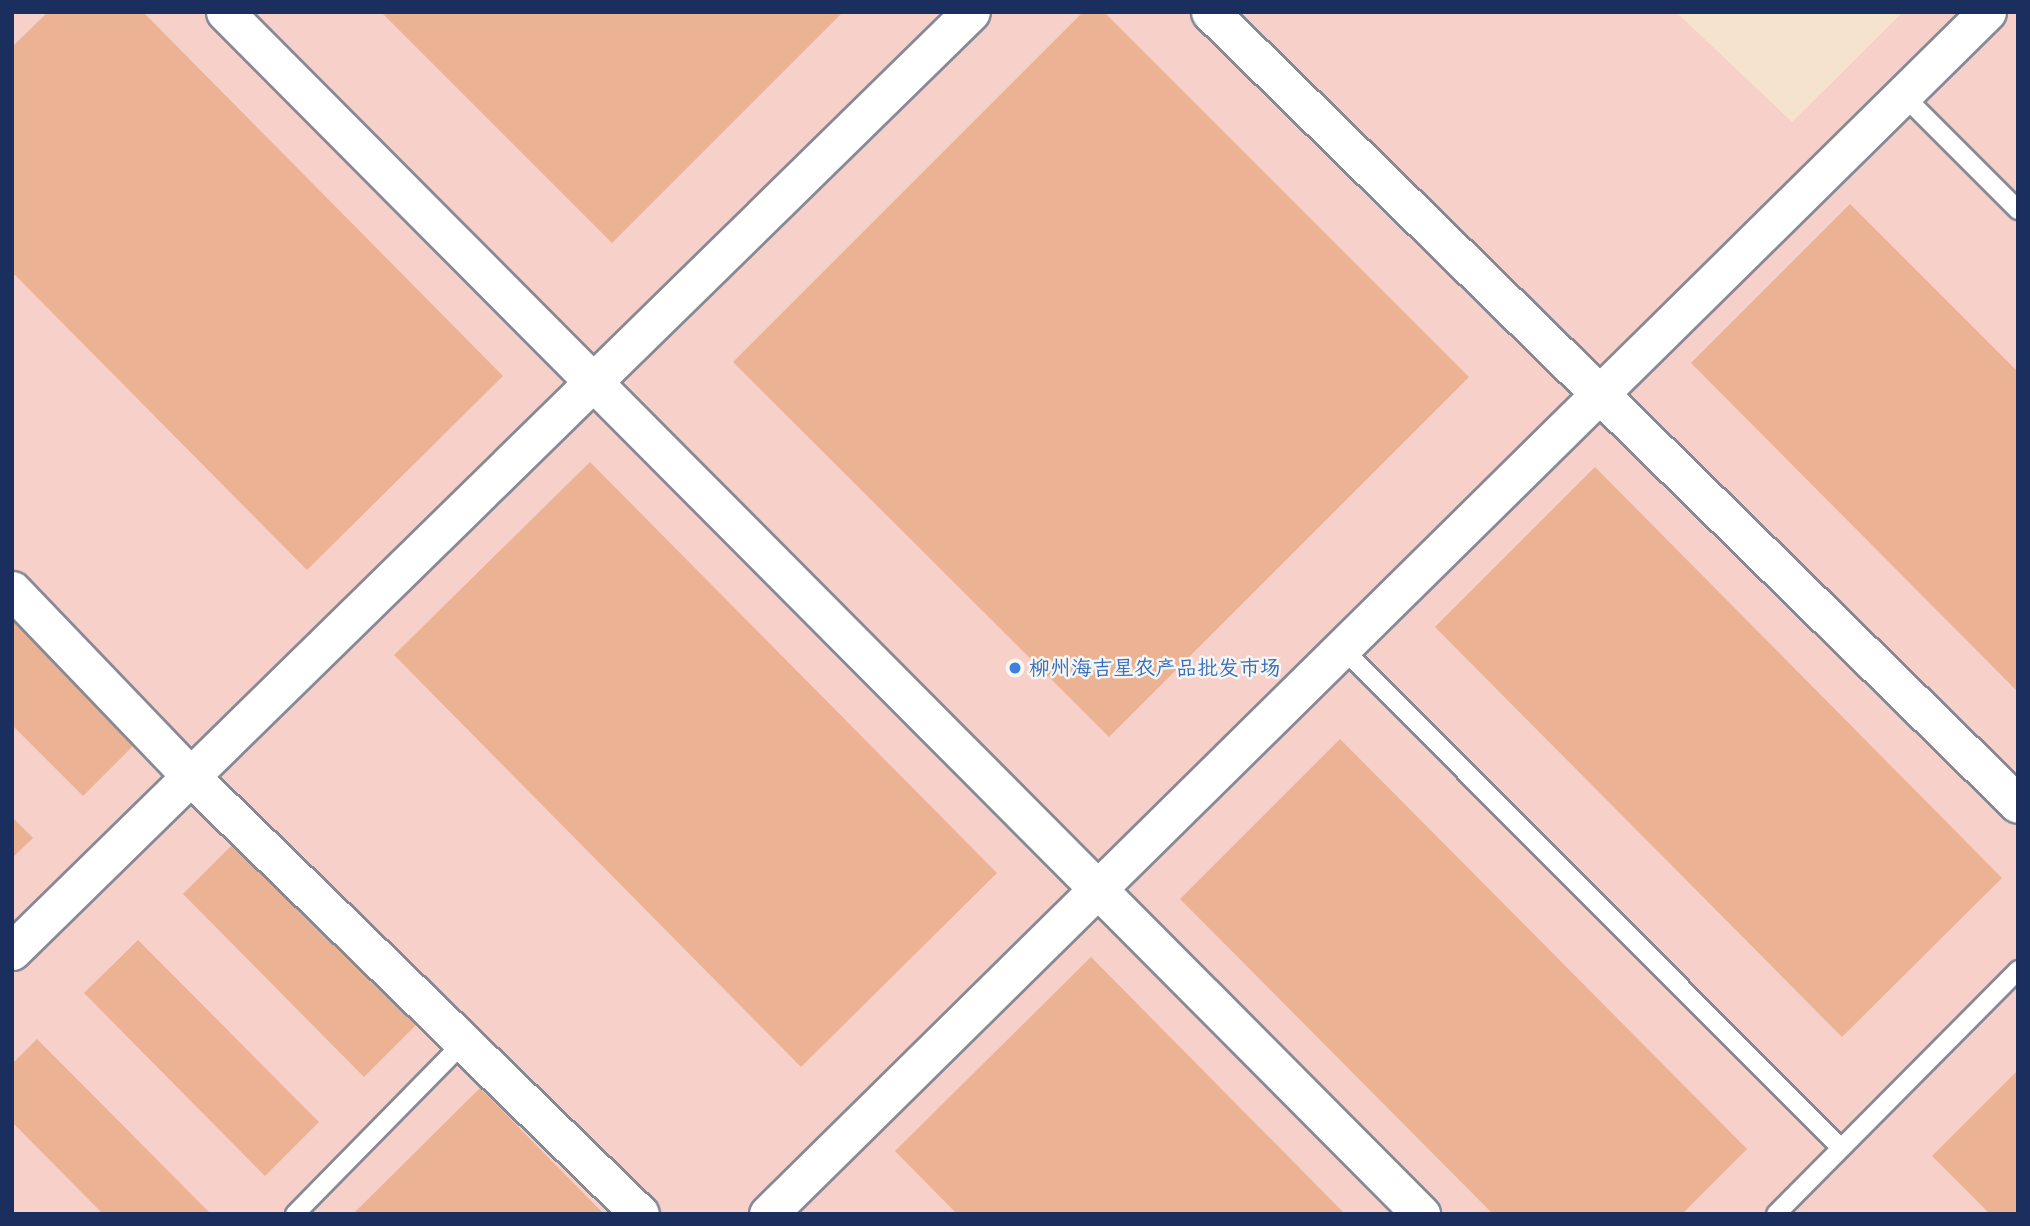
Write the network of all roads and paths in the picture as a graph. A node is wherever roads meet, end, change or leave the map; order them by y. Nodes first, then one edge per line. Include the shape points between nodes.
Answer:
1 (225, 12) edge
2 (971, 12) edge
3 (1210, 12) edge
4 (1987, 12) edge
5 (1903, 95) junction
6 (2018, 209) edge
7 (594, 383) junction
8 (1600, 394) junction
9 (12, 590) edge
10 (1342, 648) junction
11 (192, 778) junction
12 (2018, 804) edge
13 (1098, 889) junction
14 (12, 951) edge
15 (2018, 970) edge
16 (462, 1044) junction
17 (1841, 1148) junction
18 (295, 1214) edge
19 (640, 1214) edge
20 (768, 1214) edge
21 (1421, 1214) edge
22 (1776, 1214) edge

1 - 7 street
2 - 7 street
3 - 8 street
4 - 5 street
5 - 6 lane
5 - 8 street
7 - 11 street
7 - 13 street
8 - 10 street
8 - 12 street
9 - 11 street
10 - 13 street
10 - 17 lane
11 - 14 street
11 - 16 street
13 - 20 street
13 - 21 street
15 - 17 lane
16 - 18 lane
16 - 19 street
17 - 22 lane

